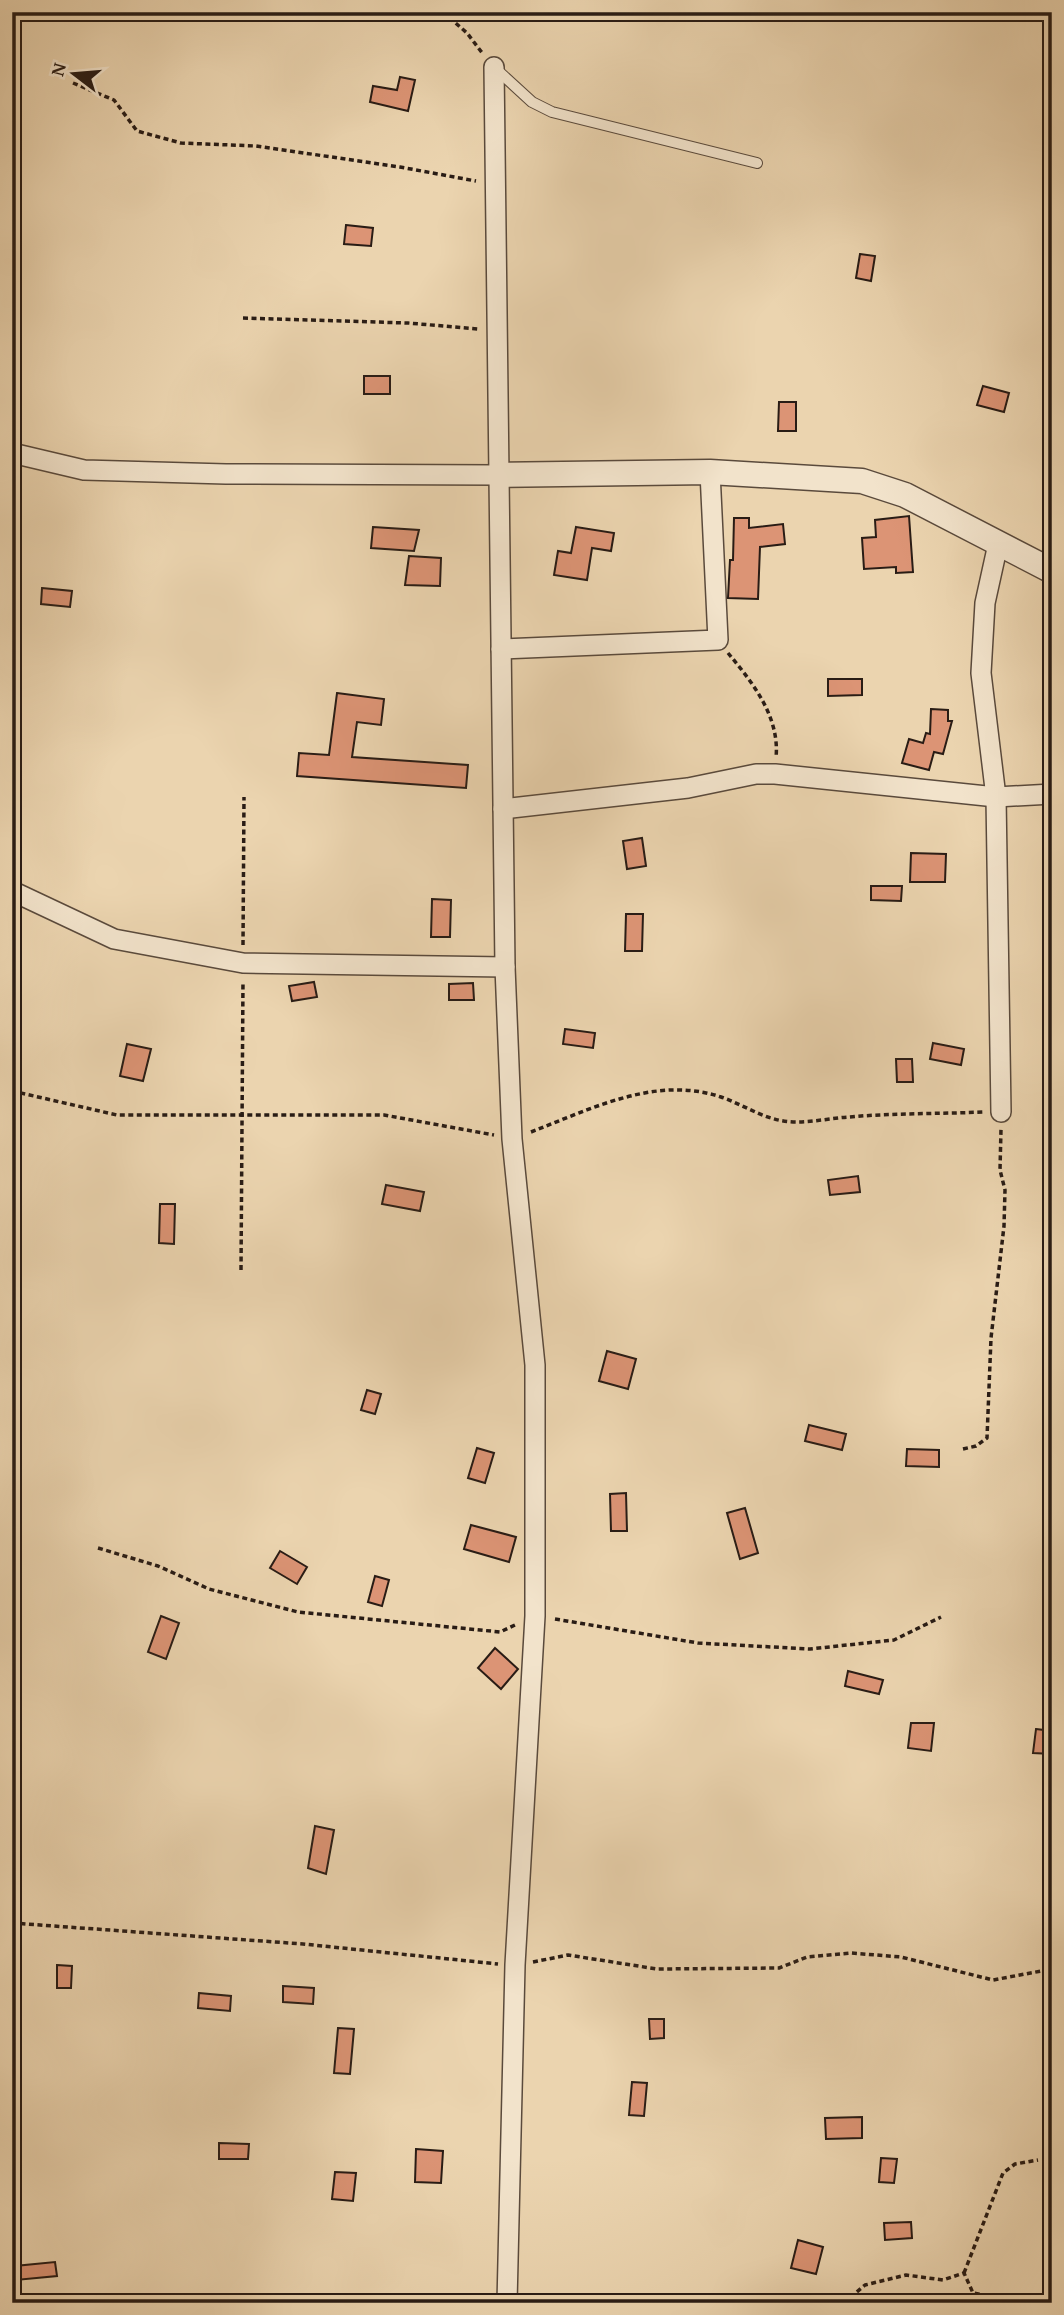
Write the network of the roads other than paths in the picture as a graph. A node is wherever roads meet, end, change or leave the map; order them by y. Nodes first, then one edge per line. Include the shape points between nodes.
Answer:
1 (494, 67) joint
2 (757, 163) dead end
3 (12, 453) edge
4 (710, 471) junction
5 (498, 475) junction
6 (998, 544) junction
7 (1052, 571) edge
8 (501, 649) junction
9 (1052, 794) edge
10 (996, 797) junction
11 (503, 809) junction
12 (12, 891) edge
13 (505, 967) junction
14 (1001, 1112) road end
15 (507, 2303) edge

1 - 2 lane via 531,103 552,112
1 - 5 street
3 - 5 street via 84,470
4 - 5 street
4 - 6 street via 862,481 905,495
4 - 8 street via 718,640
5 - 8 street
6 - 7 street
6 - 10 street via 985,603 981,673
8 - 11 street
9 - 10 street
10 - 11 street via 757,774 688,788
10 - 14 street
11 - 13 street
12 - 13 street via 114,939 243,963
13 - 15 street via 512,1139 535,1364 535,1616 515,1965

